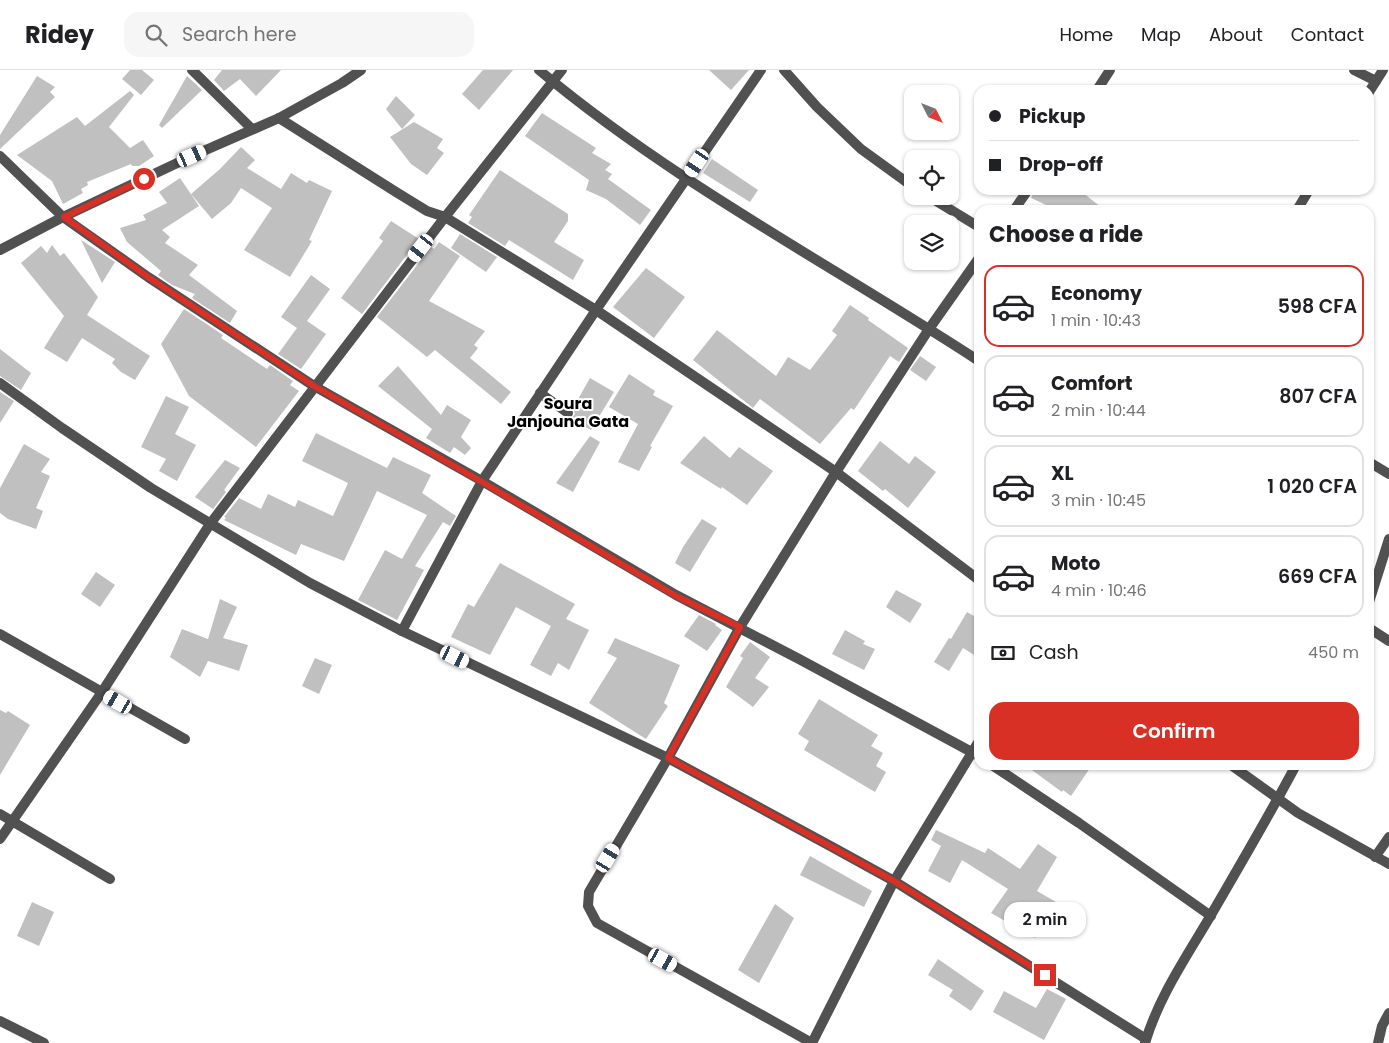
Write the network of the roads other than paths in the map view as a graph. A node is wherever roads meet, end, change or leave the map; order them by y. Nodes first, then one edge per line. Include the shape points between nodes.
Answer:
1 (192, 70) edge
2 (361, 70) edge
3 (539, 70) edge
4 (562, 70) edge
5 (761, 70) edge
6 (784, 70) edge
7 (1110, 70) edge
8 (1354, 70) edge
9 (1383, 70) edge
10 (1376, 81) junction
11 (553, 82) junction
12 (1100, 85) edge
13 (1373, 85) edge
14 (280, 118) junction
15 (252, 129) junction
16 (0, 156) edge
17 (687, 179) junction
18 (904, 180) edge
19 (943, 205) edge
20 (64, 217) junction
21 (444, 217) junction
22 (974, 224) edge
23 (0, 250) edge
24 (974, 265) edge
25 (596, 310) junction
26 (929, 329) junction
27 (974, 358) edge
28 (0, 383) edge
29 (314, 386) junction
30 (540, 394) junction
31 (568, 413) dead end
32 (1374, 465) edge
33 (836, 472) junction
34 (1389, 474) edge
35 (482, 482) junction
36 (210, 524) junction
37 (1389, 539) edge
38 (974, 576) edge
39 (1374, 586) edge
40 (740, 627) junction
41 (402, 631) junction
42 (1374, 631) edge
43 (0, 634) edge
44 (1389, 641) edge
45 (102, 692) junction
46 (185, 740) dead end
47 (974, 753) edge
48 (974, 756) edge
49 (668, 758) junction
50 (1000, 770) edge
51 (1238, 770) edge
52 (1293, 770) edge
53 (1277, 800) junction
54 (0, 814) edge
55 (12, 821) junction
56 (1389, 837) edge
57 (0, 839) edge
58 (1375, 857) junction
59 (1389, 864) edge
60 (110, 879) dead end
61 (894, 881) junction
62 (1211, 916) junction
63 (1389, 1013) edge
64 (0, 1021) edge
65 (1386, 1028) edge
66 (1145, 1041) edge
67 (44, 1043) edge
68 (812, 1043) edge
69 (1378, 1043) edge

1 - 15 street
2 - 14 street
3 - 11 street
4 - 11 street
5 - 17 street
6 - 18 street via 861,149
7 - 12 street
8 - 10 street
9 - 10 street
10 - 13 street
11 - 17 street
11 - 21 street
14 - 15 street
14 - 21 street via 411,202
15 - 20 street
16 - 20 street
17 - 25 street
17 - 26 street
19 - 22 street
20 - 23 street
20 - 29 street via 148,277
21 - 25 street
21 - 29 street
24 - 26 street
25 - 30 street
25 - 33 street
26 - 27 street
26 - 33 street
28 - 36 street via 151,488
29 - 35 street
29 - 36 street
30 - 31 street
30 - 35 street
32 - 34 street
33 - 38 street
33 - 40 street
35 - 40 street via 676,596
35 - 41 street
36 - 41 street via 310,583
36 - 45 street
37 - 39 street
40 - 47 street
40 - 49 street
41 - 49 street
42 - 44 street
43 - 45 street
45 - 46 street
45 - 55 street
48 - 61 street
49 - 61 street
49 - 68 street via 588,892 588,906 597,923
50 - 62 street
51 - 53 street
52 - 53 street
53 - 58 street
53 - 62 street
54 - 55 street
55 - 57 street
55 - 60 street
56 - 58 street
58 - 59 street
61 - 66 street
61 - 68 street
62 - 66 street via 1177,970
63 - 65 street
64 - 67 street
65 - 69 street

